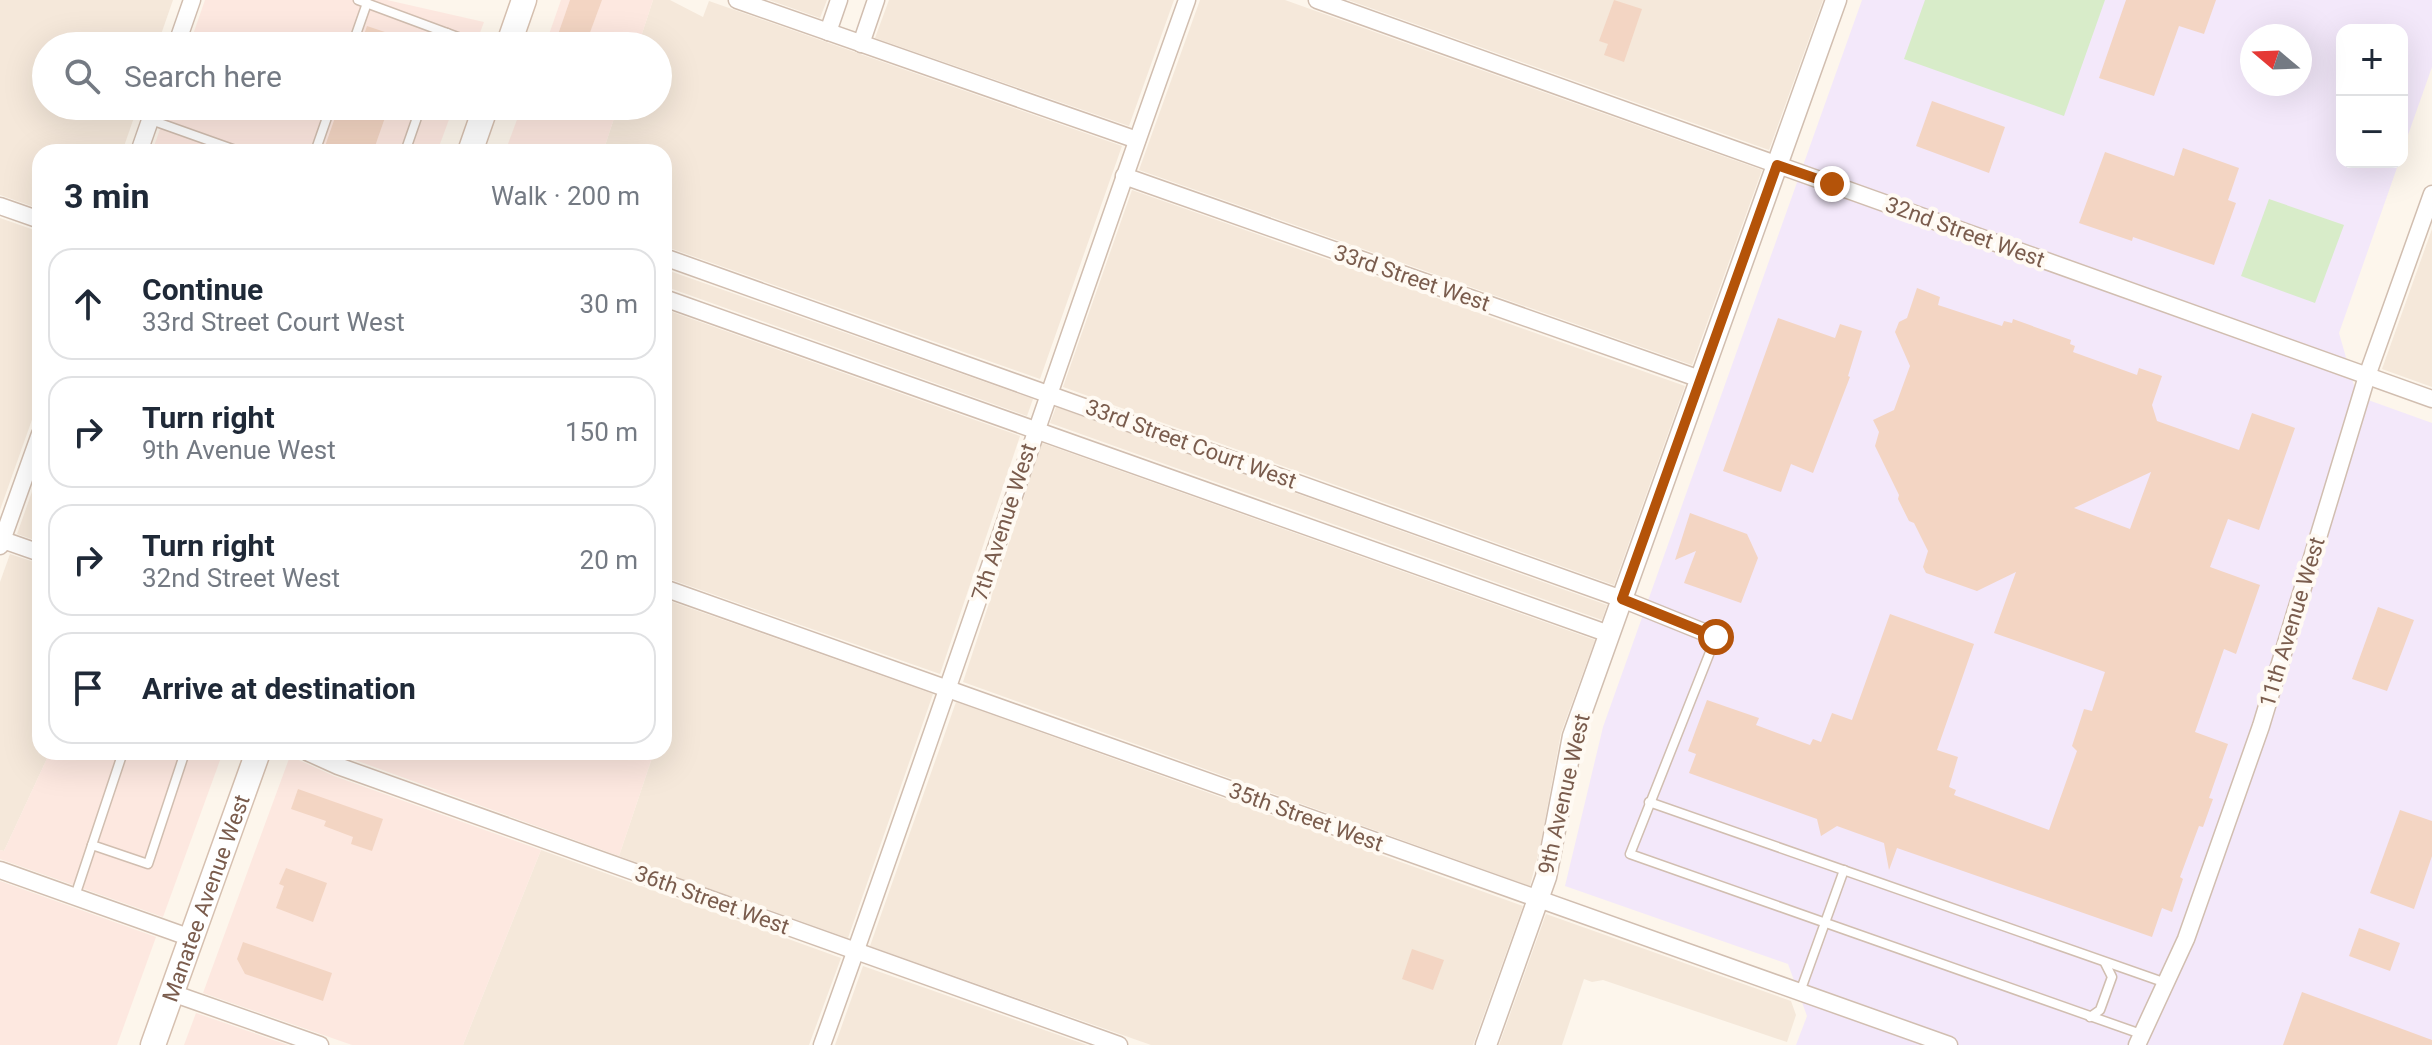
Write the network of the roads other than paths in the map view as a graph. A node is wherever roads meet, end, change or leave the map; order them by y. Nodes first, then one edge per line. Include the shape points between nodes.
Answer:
1 (192, 0) edge
2 (524, 0) edge
3 (737, 0) edge
4 (839, 0) edge
5 (876, 0) edge
6 (1187, 0) edge
7 (1317, 0) edge
8 (1836, 0) edge
9 (362, 2) edge
10 (181, 32) edge
11 (355, 32) edge
12 (444, 32) edge
13 (513, 32) edge
14 (828, 32) junction
15 (861, 44) junction
16 (150, 120) edge
17 (169, 120) edge
18 (326, 120) edge
19 (416, 120) edge
20 (481, 120) edge
21 (1137, 140) junction
22 (142, 144) edge
23 (223, 144) edge
24 (318, 144) edge
25 (407, 144) edge
26 (473, 144) edge
27 (1777, 165) junction
28 (1124, 176) junction
29 (2432, 194) edge
30 (0, 206) edge
31 (32, 217) edge
32 (2425, 233) edge
33 (672, 260) edge
34 (672, 301) edge
35 (2367, 376) junction
36 (1700, 379) junction
37 (1048, 393) junction
38 (2432, 399) edge
39 (1035, 429) junction
40 (32, 456) edge
41 (1, 542) edge
42 (32, 551) edge
43 (672, 591) edge
44 (1622, 599) junction
45 (1609, 634) junction
46 (1716, 637) joint
47 (948, 688) junction
48 (120, 760) edge
49 (182, 760) edge
50 (255, 760) edge
51 (325, 760) edge
52 (1649, 802) junction
53 (92, 845) junction
54 (0, 870) edge
55 (1844, 870) junction
56 (75, 897) junction
57 (1538, 900) junction
58 (1824, 923) junction
59 (191, 938) junction
60 (855, 952) junction
61 (2104, 962) junction
62 (2166, 984) junction
63 (1799, 992) junction
64 (172, 993) junction
65 (2090, 1017) junction
66 (2139, 1040) edge
67 (153, 1045) edge
68 (320, 1045) edge
69 (822, 1045) edge
70 (1119, 1045) edge
71 (1486, 1045) edge
72 (1949, 1045) edge

1 - 10 street
2 - 13 main road
3 - 14 street
4 - 14 street
5 - 15 street
6 - 21 street, 7th Avenue West
7 - 27 street, 32nd Street West
8 - 27 street, 9th Avenue West
9 - 11 lane
9 - 12 lane
14 - 15 street
15 - 21 street
16 - 22 street
17 - 23 lane
18 - 24 lane
19 - 25 lane
20 - 26 main road
21 - 28 street, 7th Avenue West
27 - 35 street, 32nd Street West
27 - 36 street, 9th Avenue West
28 - 36 street, 33rd Street West
28 - 37 street, 7th Avenue West
29 - 32 street, 11th Avenue West
30 - 31 street
32 - 35 street, 11th Avenue West
33 - 37 street, 33rd Street Court West
34 - 39 street, 33rd Street Court West
35 - 38 street, 32nd Street West
35 - 62 street, 11th Avenue West via 2261,726
36 - 44 street, 9th Avenue West
37 - 39 street, 7th Avenue West
37 - 44 street, 33rd Street Court West
39 - 45 street, 33rd Street Court West
39 - 47 street, 7th Avenue West
40 - 41 street
41 - 42 street
43 - 47 street, 35th Street West
44 - 45 street, 9th Avenue West
44 - 46 street, 33rd Street Court West
45 - 57 street, 9th Avenue West via 1573,736
46 - 52 lane
47 - 57 street, 35th Street West
47 - 60 street, 7th Avenue West
48 - 53 lane
49 - 53 lane via 148,864
50 - 59 main road, Manatee Avenue West
51 - 60 street, 36th Street West
52 - 55 lane
52 - 58 lane via 1630,854
53 - 56 lane
54 - 56 street
55 - 58 lane
55 - 61 lane
56 - 59 street
57 - 63 street, 35th Street West
57 - 71 street, 9th Avenue West
58 - 63 lane
58 - 65 lane
59 - 64 main road, Manatee Avenue West
60 - 69 street, 7th Avenue West
60 - 70 street, 36th Street West
61 - 62 lane
61 - 65 lane via 2112,977 2100,1010
62 - 66 street, 11th Avenue West
63 - 72 street, 35th Street West
64 - 67 main road, Manatee Avenue West
64 - 68 street
65 - 66 lane

